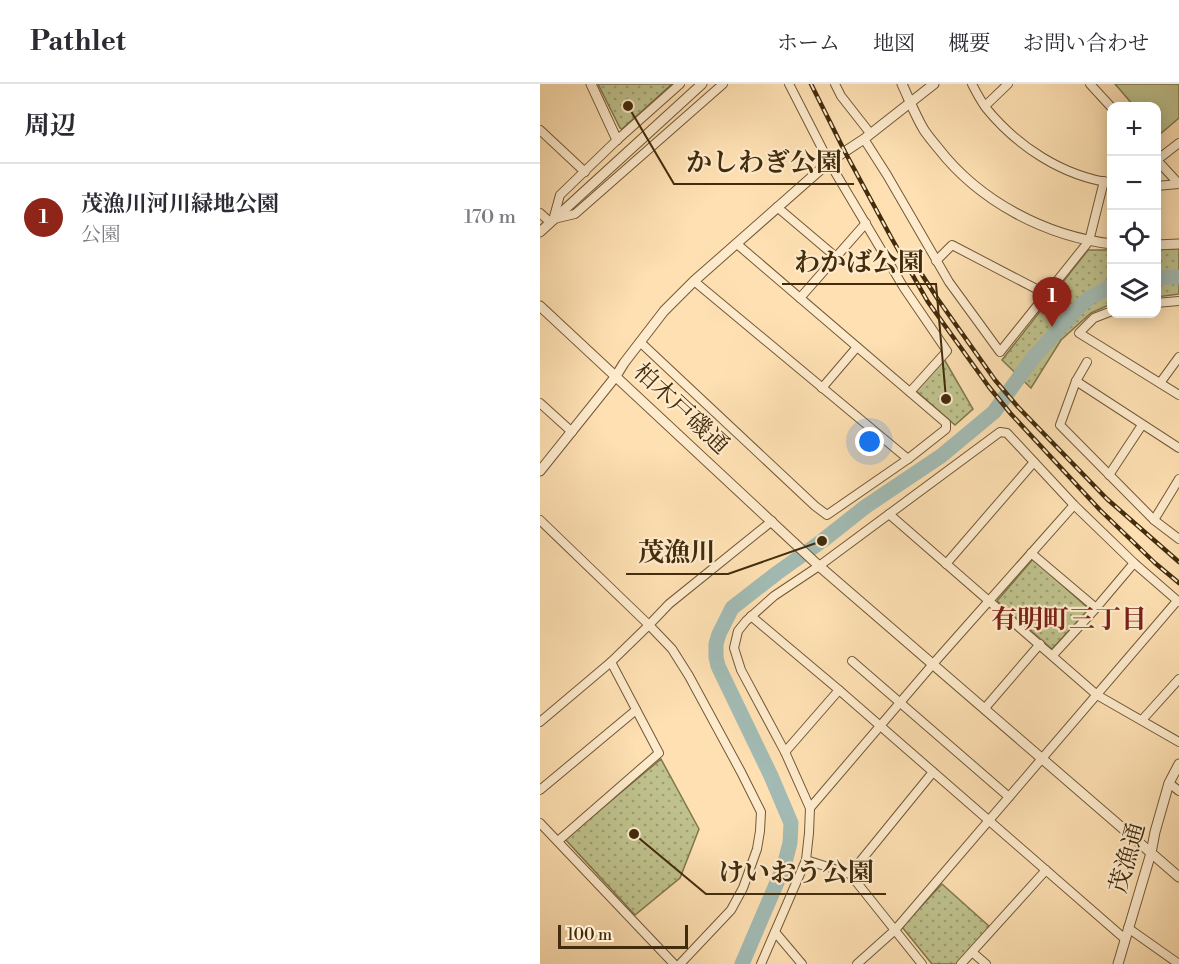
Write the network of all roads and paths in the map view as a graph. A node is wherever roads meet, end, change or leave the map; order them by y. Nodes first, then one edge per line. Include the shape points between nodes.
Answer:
1 (591, 84) edge
2 (680, 84) edge
3 (702, 84) edge
4 (723, 84) edge
5 (789, 84) edge
6 (835, 84) edge
7 (902, 84) edge
8 (934, 84) edge
9 (972, 84) edge
10 (1008, 84) edge
11 (1090, 84) edge
12 (910, 102) junction
13 (1107, 103) edge
14 (985, 106) junction
15 (540, 130) edge
16 (867, 136) junction
17 (617, 140) junction
18 (1179, 143) edge
19 (1161, 157) edge
20 (829, 162) junction
21 (1161, 164) edge
22 (585, 172) junction
23 (1107, 182) edge
24 (1179, 184) edge
25 (1107, 185) edge
26 (1161, 186) edge
27 (777, 207) junction
28 (540, 213) edge
29 (551, 221) junction
30 (866, 223) junction
31 (540, 232) edge
32 (1089, 241) junction
33 (1107, 243) edge
34 (736, 244) junction
35 (1179, 244) edge
36 (1161, 245) edge
37 (836, 257) junction
38 (936, 261) junction
39 (694, 281) junction
40 (1046, 294) junction
41 (800, 298) junction
42 (1179, 301) edge
43 (1161, 303) edge
44 (540, 306) edge
45 (1107, 313) edge
46 (640, 342) junction
47 (857, 347) junction
48 (1179, 357) edge
49 (1087, 362) dead end
50 (616, 376) junction
51 (1076, 381) junction
52 (1160, 383) junction
53 (822, 388) junction
54 (910, 392) junction
55 (1179, 395) edge
56 (540, 403) edge
57 (1142, 425) junction
58 (572, 432) junction
59 (1179, 448) edge
60 (908, 459) junction
61 (1034, 462) junction
62 (540, 471) edge
63 (1109, 475) junction
64 (1179, 479) edge
65 (1074, 505) junction
66 (889, 514) junction
67 (540, 520) edge
68 (1154, 520) junction
69 (772, 521) junction
70 (1179, 539) edge
71 (1031, 553) junction
72 (817, 563) junction
73 (1134, 563) junction
74 (946, 564) junction
75 (990, 600) junction
76 (1178, 602) edge
77 (1096, 608) junction
78 (751, 616) junction
79 (649, 626) junction
80 (1040, 644) junction
81 (1053, 655) junction
82 (852, 661) dead end
83 (611, 662) junction
84 (933, 664) junction
85 (1179, 679) edge
86 (839, 690) junction
87 (1097, 695) junction
88 (901, 702) junction
89 (985, 708) junction
90 (636, 710) junction
91 (1142, 720) junction
92 (540, 722) edge
93 (880, 726) junction
94 (1179, 742) edge
95 (785, 752) junction
96 (1042, 758) junction
97 (1179, 764) edge
98 (933, 772) junction
99 (1169, 783) junction
100 (540, 790) edge
101 (1179, 791) edge
102 (1009, 797) junction
103 (810, 808) junction
104 (989, 820) junction
105 (540, 823) edge
106 (558, 841) junction
107 (1151, 853) junction
108 (806, 860) junction
109 (1046, 870) junction
110 (850, 874) junction
111 (1179, 877) edge
112 (1128, 928) junction
113 (895, 930) junction
114 (775, 932) junction
115 (1125, 939) junction
116 (972, 952) junction
117 (674, 964) edge
118 (680, 964) edge
119 (761, 964) edge
120 (802, 964) edge
121 (858, 964) edge
122 (922, 964) edge
123 (962, 964) edge
124 (986, 964) edge
125 (1118, 964) edge
126 (1179, 964) edge

1 - 17 street
2 - 17 street
3 - 29 street
4 - 29 street via 575,214
5 - 20 street
6 - 16 street
7 - 12 street
8 - 12 street
9 - 14 street
10 - 14 street
11 - 13 street
12 - 16 street
12 - 32 street via 924,130 947,160 975,186 1030,221
14 - 23 street via 1002,126 1045,159 1071,172
15 - 22 street
16 - 20 street
16 - 38 street
17 - 22 street
18 - 19 street
20 - 27 street
20 - 30 street
21 - 24 street
22 - 29 street via 560,195
24 - 26 street
25 - 32 street
27 - 34 street
27 - 37 street
28 - 29 street
29 - 31 street
30 - 37 street
30 - 54 street via 947,351
32 - 33 street
32 - 40 street
34 - 39 street
34 - 41 street
35 - 36 street
37 - 41 street
38 - 40 street via 952,245
38 - 40 street via 1000,352
39 - 46 street
39 - 53 street
41 - 47 street
42 - 43 street
44 - 50 street, 柏木戸磯通
45 - 52 street via 1094,318 1079,333
46 - 50 street
46 - 60 street via 827,515
47 - 53 street
47 - 54 street
48 - 52 street
49 - 51 street
50 - 58 street
50 - 69 street, 柏木戸磯通
51 - 57 street
51 - 63 street via 1060,425
52 - 55 street
53 - 60 street
54 - 60 street via 946,423 946,429
56 - 58 street
57 - 59 street
57 - 63 street
58 - 62 street
61 - 65 street
61 - 66 street via 1008,433 1000,432
61 - 74 street
63 - 68 street
64 - 68 street
65 - 71 street
65 - 73 street
66 - 72 street
66 - 74 street
67 - 79 street
68 - 70 street
69 - 72 street, 柏木戸磯通
69 - 79 street via 669,604
71 - 75 street
71 - 77 street
72 - 78 street
72 - 84 street, 柏木戸磯通
73 - 76 street
73 - 77 street
74 - 75 street
75 - 80 street
75 - 84 street
76 - 87 street
77 - 81 street
78 - 86 street
78 - 95 street via 738,631 734,648 741,670
79 - 83 street
79 - 118 street via 689,676 760,812 757,849 743,888 731,910
80 - 81 street
80 - 89 street
81 - 87 street
82 - 88 street
83 - 90 street
83 - 92 street
84 - 88 street
84 - 89 street, 柏木戸磯通
85 - 91 street
86 - 93 street
86 - 95 street
87 - 91 street
87 - 96 street
88 - 93 street
88 - 102 street
89 - 96 street, 柏木戸磯通
90 - 100 street
90 - 106 street via 659,753
91 - 94 street
93 - 98 street
93 - 103 street
95 - 103 street
96 - 102 street
96 - 107 street, 柏木戸磯通
97 - 99 street, 茂漁通
98 - 104 street
98 - 110 street
99 - 101 street
99 - 107 street, 茂漁通
102 - 104 street
103 - 108 street
104 - 109 street
104 - 113 street
105 - 106 street
106 - 117 street
107 - 111 street, 柏木戸磯通
107 - 112 street, 茂漁通
108 - 110 street
108 - 114 street
109 - 115 street
109 - 116 street
110 - 113 street
112 - 115 street, 茂漁通
112 - 126 street
113 - 121 street
113 - 122 street
114 - 119 street
114 - 120 street
115 - 125 street, 茂漁通
116 - 123 street
116 - 124 street

